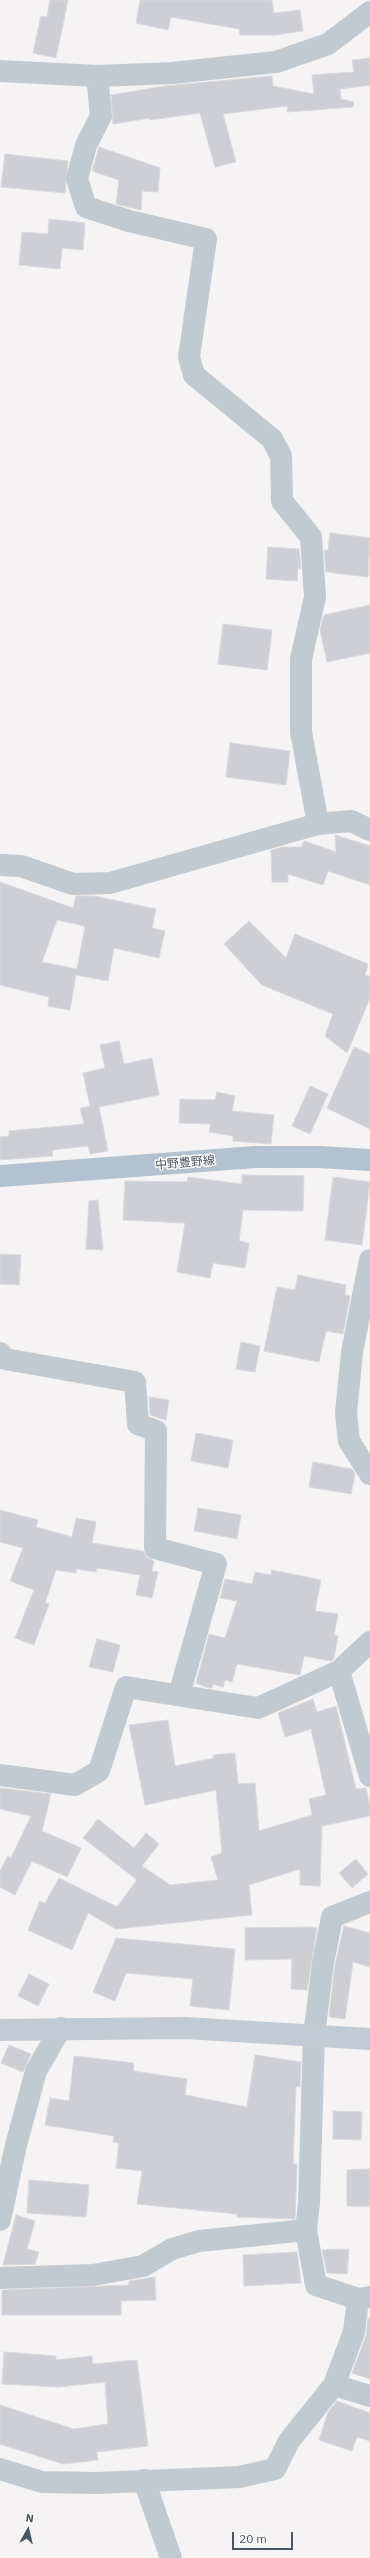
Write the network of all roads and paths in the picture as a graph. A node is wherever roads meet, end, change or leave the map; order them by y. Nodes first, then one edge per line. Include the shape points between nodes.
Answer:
1 (370, 12) edge
2 (0, 71) edge
3 (97, 76) junction
4 (318, 824) junction
5 (370, 830) edge
6 (0, 865) edge
7 (370, 1160) edge
8 (0, 1176) edge
9 (370, 1260) edge
10 (0, 1353) edge
11 (370, 1474) edge
12 (370, 1642) edge
13 (339, 1671) junction
14 (179, 1694) junction
15 (0, 1775) edge
16 (370, 1776) edge
17 (370, 1902) edge
18 (61, 2028) junction
19 (0, 2030) edge
20 (314, 2036) junction
21 (370, 2039) edge
22 (0, 2220) edge
23 (306, 2230) junction
24 (0, 2278) edge
25 (364, 2298) edge
26 (334, 2385) junction
27 (370, 2396) edge
28 (0, 2469) edge
29 (144, 2480) junction
30 (171, 2558) edge

1 - 3 street via 328,44 276,62 172,73
2 - 3 street
3 - 4 street via 101,116 86,144 78,178 86,207 129,221 206,239 189,357 194,375 272,439 281,456 282,501 311,537 315,597 301,659 302,732
4 - 5 street via 351,821
4 - 6 street via 110,883 73,884 21,866
7 - 8 main road, 中野豊野線 via 255,1157
9 - 11 street via 352,1352 346,1413 350,1441
10 - 14 street via 5,1359 135,1382 138,1424 156,1431 155,1548 216,1564
12 - 13 street
13 - 14 street via 258,1708
13 - 16 street
14 - 15 street via 126,1687 99,1771 75,1785
17 - 20 street via 332,1917 323,1963
18 - 19 street
18 - 20 street via 185,2028
18 - 22 street via 36,2070
20 - 21 street
20 - 23 street
23 - 24 street via 199,2241 172,2249 143,2266 93,2275
23 - 25 street via 316,2285
25 - 26 street
26 - 27 street
26 - 29 street via 289,2441 275,2469 239,2477
28 - 29 street via 42,2482 97,2483
29 - 30 street

